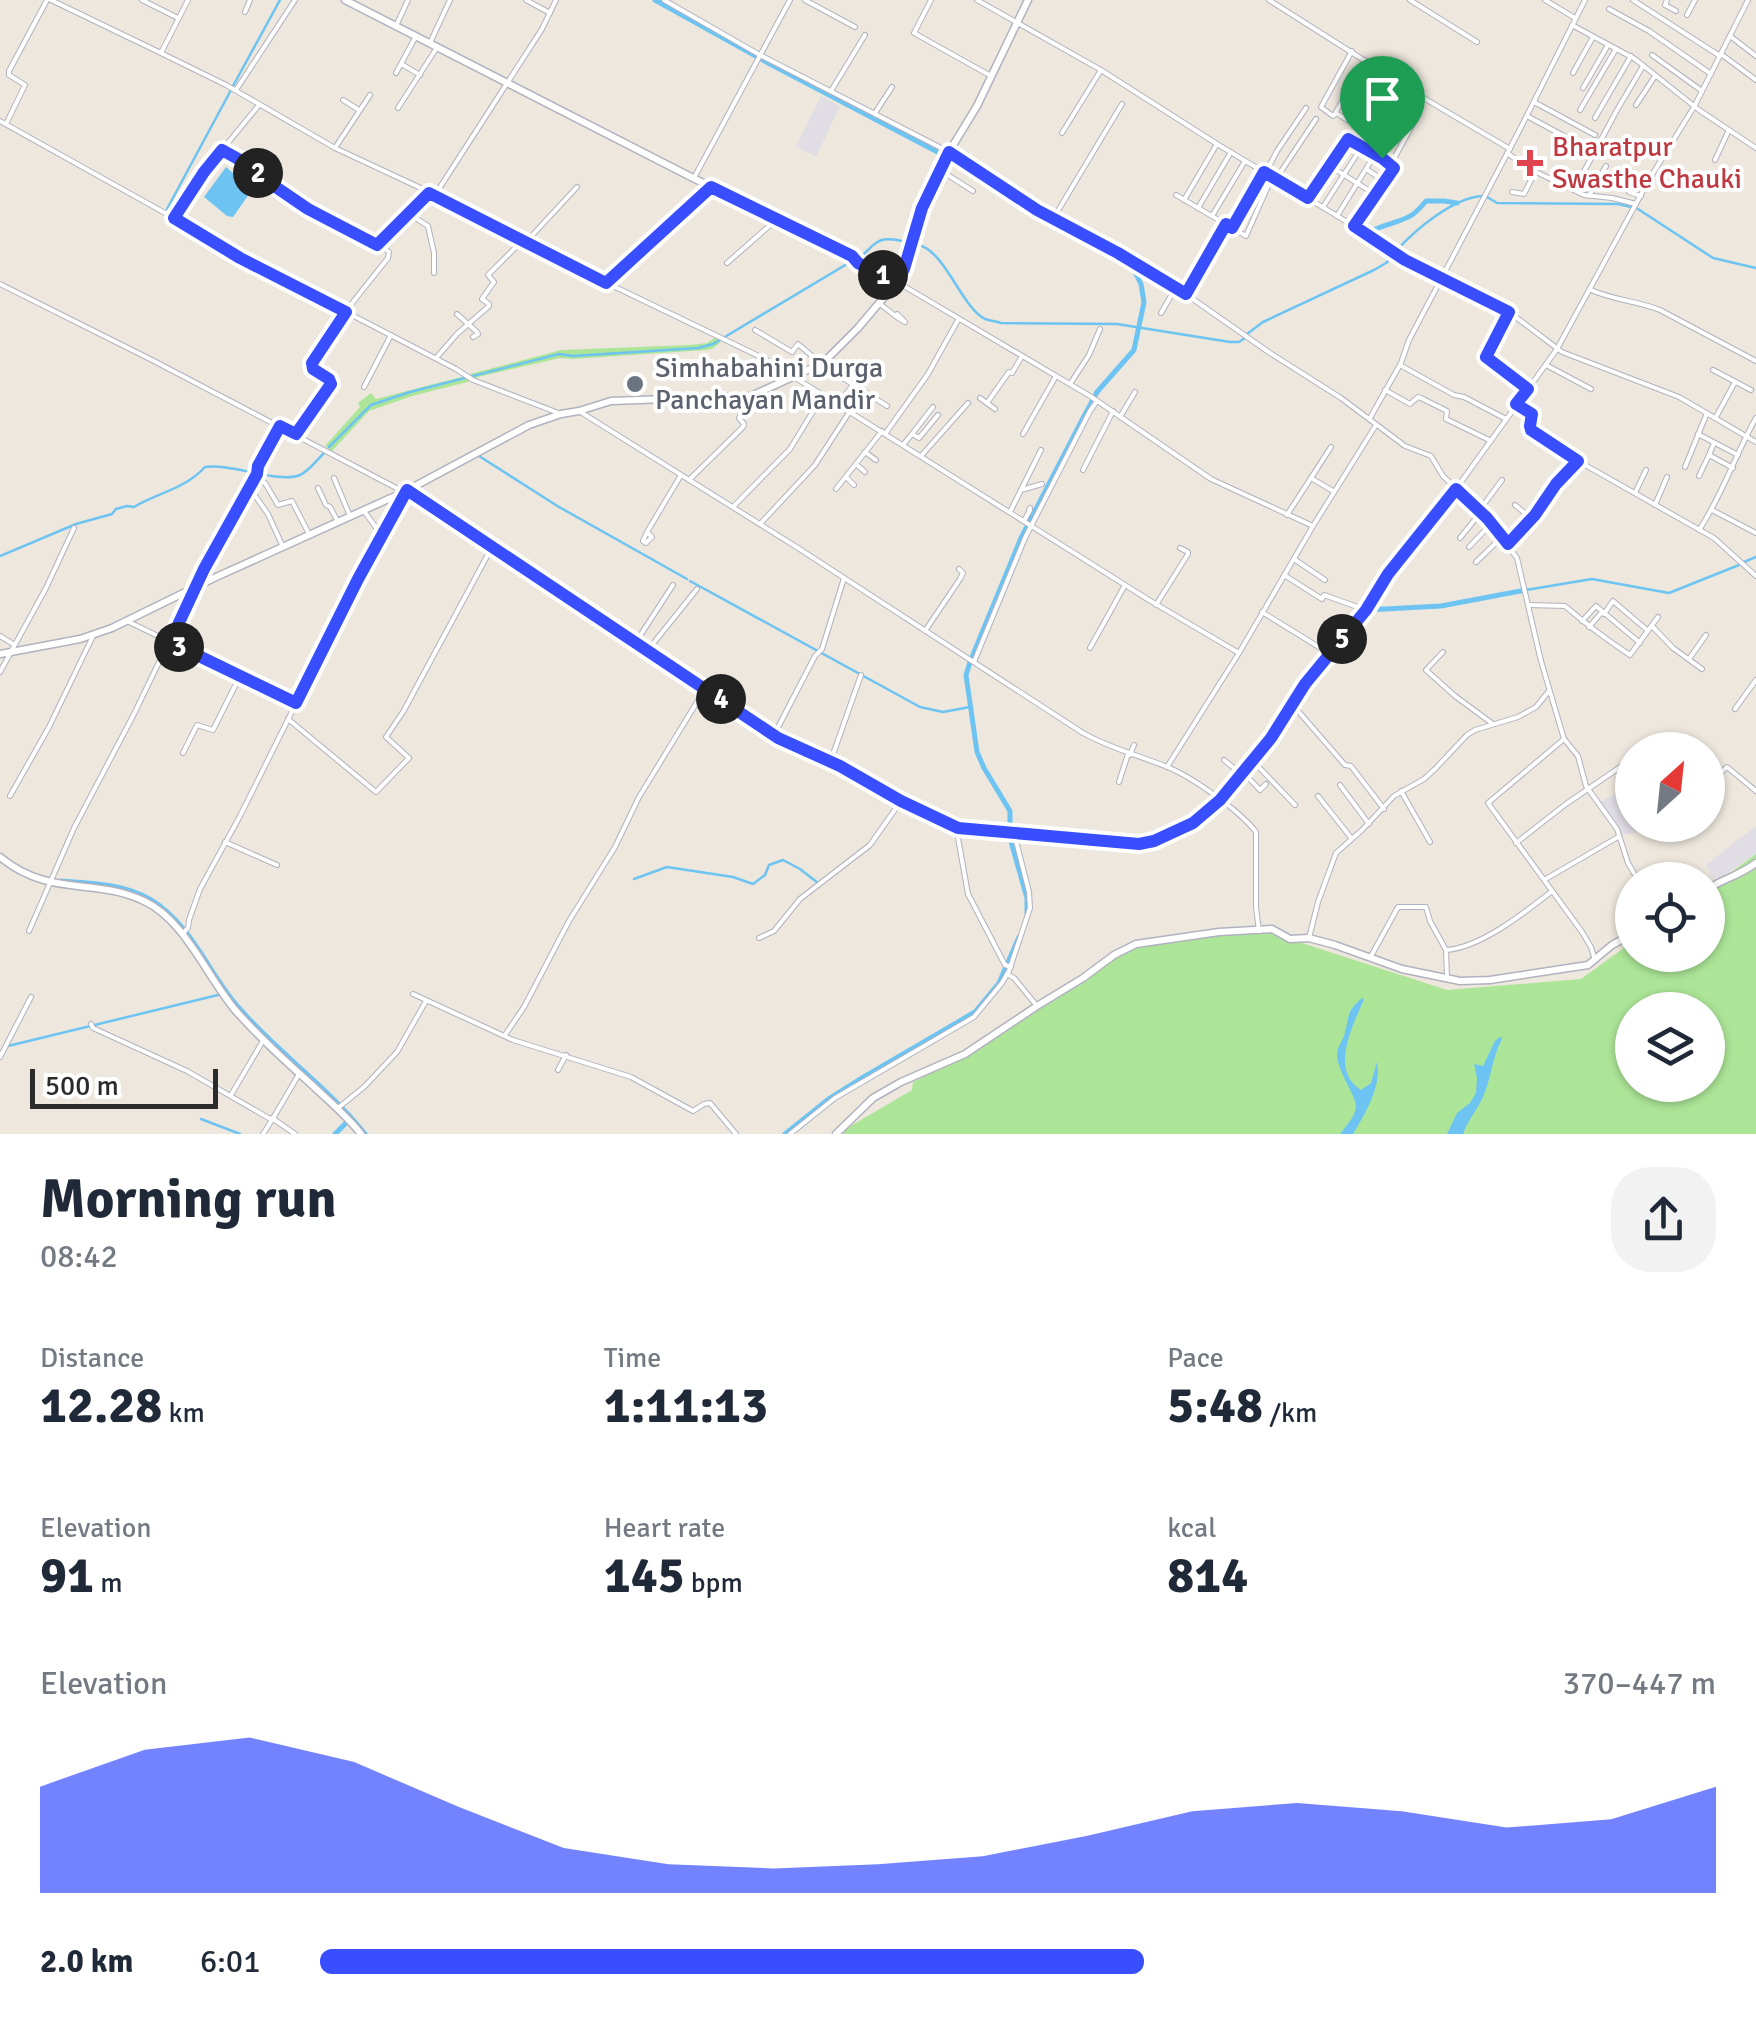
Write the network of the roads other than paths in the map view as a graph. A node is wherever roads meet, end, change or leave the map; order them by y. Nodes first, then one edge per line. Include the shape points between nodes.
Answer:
1 (49, 0) edge
2 (142, 0) edge
3 (188, 0) edge
4 (250, 0) edge
5 (295, 0) edge
6 (344, 0) edge
7 (408, 0) edge
8 (450, 0) edge
9 (526, 0) edge
10 (556, 0) edge
11 (664, 0) edge
12 (790, 0) edge
13 (805, 0) edge
14 (931, 0) edge
15 (978, 0) edge
16 (1028, 0) edge
17 (1269, 0) edge
18 (1410, 0) edge
19 (1545, 0) edge
20 (1584, 0) edge
21 (1633, 0) edge
22 (1667, 0) edge
23 (1748, 0) edge
24 (1694, 2) edge
25 (1701, 7) dead end
26 (1609, 9) dead end
27 (1676, 10) dead end
28 (244, 12) dead end
29 (550, 14) junction
30 (1687, 15) dead end
31 (178, 18) junction
32 (1575, 18) junction
33 (1018, 21) junction
34 (1572, 25) junction
35 (396, 26) junction
36 (855, 27) dead end
37 (865, 34) dead end
38 (416, 36) junction
39 (1730, 36) junction
40 (1593, 37) junction
41 (1478, 42) dead end
42 (433, 45) junction
43 (1608, 45) junction
44 (1616, 49) junction
45 (1352, 52) junction
46 (161, 53) junction
47 (1652, 55) dead end
48 (1720, 55) junction
49 (1630, 56) junction
50 (1756, 56) edge
51 (759, 58) junction
52 (1365, 60) junction
53 (401, 64) junction
54 (1643, 66) junction
55 (1378, 68) junction
56 (1100, 70) junction
57 (396, 73) dead end
58 (1572, 73) dead end
59 (1710, 74) junction
60 (420, 75) junction
61 (991, 76) junction
62 (1654, 76) junction
63 (1756, 80) edge
64 (508, 82) junction
65 (402, 83) dead end
66 (892, 87) dead end
67 (1584, 88) dead end
68 (411, 89) junction
69 (236, 90) junction
70 (1702, 90) junction
71 (832, 91) junction
72 (370, 95) dead end
73 (343, 100) dead end
74 (1534, 102) junction
75 (1122, 104) dead end
76 (1636, 105) dead end
77 (260, 106) junction
78 (1694, 107) junction
79 (398, 108) dead end
80 (1306, 108) dead end
81 (359, 110) junction
82 (1580, 110) dead end
83 (1336, 113) junction
84 (876, 114) junction
85 (1527, 116) junction
86 (1595, 118) dead end
87 (1316, 119) dead end
88 (1416, 120) dead end
89 (3, 123) edge
90 (1728, 132) junction
91 (1062, 133) dead end
92 (1595, 135) dead end
93 (1218, 144) junction
94 (335, 148) junction
95 (1361, 148) junction
96 (1588, 148) dead end
97 (1756, 148) edge
98 (222, 150) junction
99 (1508, 151) junction
100 (1231, 152) junction
101 (948, 155) junction
102 (1375, 156) junction
103 (1245, 160) junction
104 (1715, 160) dead end
105 (1330, 166) junction
106 (1390, 166) junction
107 (1606, 166) dead end
108 (1366, 169) junction
109 (940, 170) junction
110 (1265, 172) junction
111 (1536, 172) junction
112 (1344, 174) junction
113 (694, 178) junction
114 (1274, 178) junction
115 (1385, 181) junction
116 (1358, 183) junction
117 (577, 187) dead end
118 (711, 187) junction
119 (1574, 190) junction
120 (972, 191) dead end
121 (1512, 192) dead end
122 (1629, 192) dead end
123 (432, 194) junction
124 (1376, 194) junction
125 (1176, 195) dead end
126 (1590, 196) junction
127 (1641, 196) junction
128 (1308, 198) junction
129 (1184, 200) junction
130 (1636, 204) junction
131 (1323, 207) junction
132 (1198, 208) junction
133 (409, 214) junction
134 (1212, 216) junction
135 (1337, 216) junction
136 (174, 218) junction
137 (1053, 219) junction
138 (776, 220) junction
139 (1226, 224) junction
140 (1354, 226) junction
141 (1232, 228) junction
142 (524, 242) junction
143 (380, 245) junction
144 (852, 256) joint
145 (726, 263) dead end
146 (434, 273) dead end
147 (1442, 279) junction
148 (897, 282) junction
149 (606, 283) junction
150 (0, 284) edge
151 (1176, 287) junction
152 (1590, 290) junction
153 (1186, 294) junction
154 (880, 304) junction
155 (346, 312) junction
156 (1509, 312) junction
157 (1161, 313) dead end
158 (457, 314) dead end
159 (897, 314) dead end
160 (959, 319) junction
161 (470, 324) junction
162 (1100, 329) dead end
163 (755, 330) dead end
164 (391, 335) junction
165 (473, 337) dead end
166 (1557, 350) junction
167 (1022, 356) junction
168 (435, 358) junction
169 (1756, 361) edge
170 (822, 364) junction
171 (1400, 364) junction
172 (1546, 364) junction
173 (1713, 370) dead end
174 (1056, 376) junction
175 (792, 378) junction
176 (1735, 382) junction
177 (853, 384) junction
178 (1070, 384) junction
179 (364, 387) dead end
180 (1528, 389) junction
181 (1591, 389) dead end
182 (1384, 390) junction
183 (1751, 390) dead end
184 (1135, 392) dead end
185 (824, 395) junction
186 (750, 396) junction
187 (980, 398) dead end
188 (1097, 401) junction
189 (968, 403) dead end
190 (987, 403) junction
191 (838, 404) junction
192 (1516, 404) junction
193 (887, 406) dead end
194 (933, 407) dead end
195 (995, 409) dead end
196 (580, 411) junction
197 (1113, 411) junction
198 (850, 412) junction
199 (1707, 413) junction
200 (561, 414) junction
201 (938, 415) dead end
202 (1120, 416) junction
203 (1715, 418) junction
204 (1756, 418) edge
205 (1369, 419) junction
206 (1506, 419) junction
207 (1376, 425) junction
208 (280, 426) junction
209 (884, 432) junction
210 (296, 434) junction
211 (912, 434) junction
212 (1022, 434) dead end
213 (1698, 434) junction
214 (1746, 437) junction
215 (1490, 441) junction
216 (1756, 442) edge
217 (1714, 444) junction
218 (904, 445) junction
219 (1331, 447) dead end
220 (1041, 450) dead end
221 (866, 452) junction
222 (1709, 455) junction
223 (922, 456) junction
224 (1738, 456) junction
225 (876, 460) dead end
226 (1578, 461) junction
227 (856, 464) junction
228 (1686, 466) dead end
229 (1732, 468) junction
230 (1082, 470) dead end
231 (1646, 470) dead end
232 (865, 472) dead end
233 (256, 474) junction
234 (681, 475) junction
235 (1699, 476) dead end
236 (846, 477) junction
237 (1667, 477) dead end
238 (334, 478) dead end
239 (1311, 478) junction
240 (688, 480) junction
241 (1502, 480) dead end
242 (854, 484) dead end
243 (1042, 484) dead end
244 (249, 487) junction
245 (318, 488) dead end
246 (836, 489) dead end
247 (1456, 489) junction
248 (1021, 490) junction
249 (406, 491) junction
250 (1334, 492) junction
251 (1635, 493) junction
252 (1034, 501) dead end
253 (1515, 505) dead end
254 (1655, 505) junction
255 (733, 507) junction
256 (364, 510) junction
257 (1712, 510) junction
258 (1480, 511) junction
259 (1010, 512) junction
260 (350, 516) junction
261 (1287, 516) junction
262 (1531, 518) junction
263 (1024, 521) junction
264 (338, 522) junction
265 (1492, 523) junction
266 (760, 524) junction
267 (1031, 525) junction
268 (1313, 526) junction
269 (74, 528) dead end
270 (1699, 530) junction
271 (647, 532) dead end
272 (1756, 533) edge
273 (309, 534) junction
274 (382, 536) junction
275 (1502, 536) junction
276 (1460, 538) dead end
277 (1508, 544) junction
278 (283, 546) junction
279 (492, 547) junction
280 (1180, 548) dead end
281 (1469, 548) dead end
282 (1294, 558) junction
283 (1476, 562) dead end
284 (958, 568) dead end
285 (1284, 575) junction
286 (1756, 576) edge
287 (844, 578) junction
288 (1325, 580) dead end
289 (673, 585) dead end
290 (1125, 585) junction
291 (197, 586) junction
292 (697, 589) dead end
293 (1156, 605) junction
294 (1529, 605) junction
295 (1366, 610) junction
296 (1262, 612) junction
297 (1603, 613) junction
298 (1658, 616) dead end
299 (127, 621) junction
300 (1582, 621) junction
301 (1589, 627) junction
302 (1650, 629) junction
303 (926, 631) junction
304 (93, 635) junction
305 (1706, 635) dead end
306 (0, 636) edge
307 (170, 642) junction
308 (636, 642) junction
309 (1640, 644) junction
310 (13, 648) junction
311 (1090, 648) dead end
312 (648, 650) junction
313 (1443, 652) dead end
314 (1238, 653) junction
315 (0, 654) edge
316 (1330, 654) junction
317 (1688, 659) junction
318 (972, 661) junction
319 (1702, 668) dead end
320 (0, 672) edge
321 (861, 675) dead end
322 (240, 676) junction
323 (1756, 680) edge
324 (706, 688) junction
325 (1549, 691) junction
326 (296, 703) junction
327 (1292, 704) junction
328 (1735, 710) dead end
329 (288, 719) junction
330 (1493, 724) junction
331 (774, 736) junction
332 (1564, 739) junction
333 (1134, 745) dead end
334 (182, 753) dead end
335 (1129, 755) junction
336 (1224, 760) dead end
337 (1252, 760) junction
338 (830, 762) junction
339 (1167, 766) junction
340 (1725, 769) edge
341 (1615, 771) edge
342 (1242, 773) junction
343 (1119, 782) dead end
344 (1266, 784) dead end
345 (1340, 785) dead end
346 (1589, 790) junction
347 (1400, 791) junction
348 (1756, 791) edge
349 (10, 796) dead end
350 (1318, 796) dead end
351 (1220, 800) junction
352 (901, 801) junction
353 (1295, 805) dead end
354 (1384, 808) junction
355 (1368, 824) junction
356 (956, 827) junction
357 (1615, 830) edge
358 (1011, 832) junction
359 (1615, 838) edge
360 (1352, 839) junction
361 (226, 842) junction
362 (1430, 842) dead end
363 (1516, 843) junction
364 (0, 858) edge
365 (1756, 863) edge
366 (277, 865) dead end
367 (1544, 880) junction
368 (1725, 880) edge
369 (52, 882) junction
370 (1552, 891) junction
371 (29, 931) dead end
372 (1259, 931) junction
373 (185, 932) junction
374 (759, 938) dead end
375 (1309, 938) junction
376 (1615, 943) edge
377 (1446, 950) junction
378 (1370, 958) junction
379 (1596, 960) junction
380 (1008, 966) junction
381 (1008, 974) junction
382 (1447, 978) junction
383 (413, 994) dead end
384 (31, 997) dead end
385 (426, 1001) junction
386 (1037, 1006) junction
387 (92, 1026) dead end
388 (505, 1036) junction
389 (264, 1039) junction
390 (566, 1055) junction
391 (0, 1057) edge
392 (558, 1070) dead end
393 (299, 1074) junction
394 (230, 1097) junction
395 (340, 1106) junction
396 (272, 1119) junction
397 (263, 1134) edge
398 (294, 1134) edge
399 (361, 1134) edge
400 (736, 1134) edge
401 (790, 1134) edge
402 (836, 1134) edge

1 - 46 street
1 - 89 street via 9,71 25,84
2 - 31 street
3 - 31 street
4 - 28 street
5 - 69 street
6 - 35 main road
7 - 35 street
8 - 42 street
9 - 29 street
10 - 29 street
11 - 51 street
12 - 51 street
13 - 36 street
14 - 61 street via 914,33
15 - 33 street
16 - 33 main road
17 - 45 street
18 - 41 street
19 - 32 street
20 - 32 street
21 - 48 street
22 - 27 street
23 - 39 street
24 - 25 street
24 - 30 street
26 - 59 street
29 - 64 street
31 - 46 street
32 - 34 street
33 - 56 street
33 - 61 main road
34 - 40 street
34 - 74 street
35 - 38 main road
37 - 71 street
38 - 42 main road
38 - 53 street
39 - 48 street
39 - 50 street
40 - 43 street
40 - 58 street
42 - 60 street
42 - 64 main road
43 - 44 street
43 - 67 street
44 - 49 street
44 - 82 street
45 - 52 street
45 - 83 street via 1321,107
46 - 69 street
47 - 70 street
48 - 59 street
48 - 63 street
49 - 54 street
49 - 86 street
51 - 71 street
51 - 113 street
52 - 55 street
52 - 83 street
53 - 57 street
53 - 60 street
54 - 62 street
54 - 119 street
55 - 83 street via 1349,121
55 - 99 street
56 - 91 street
56 - 93 street
59 - 70 street
60 - 68 street
61 - 101 main road
62 - 76 street
62 - 78 street
64 - 113 main road
64 - 123 street
65 - 68 street
66 - 84 street
68 - 79 street
69 - 77 street
70 - 78 street
71 - 84 street
72 - 81 street
73 - 81 street
74 - 85 street
74 - 92 street
75 - 137 street
77 - 94 street
77 - 98 street
78 - 90 street
78 - 127 street
80 - 110 street
81 - 94 street
84 - 101 street
85 - 96 street
85 - 99 street
87 - 114 street
88 - 106 street
89 - 136 street
90 - 97 street
90 - 104 street
93 - 100 street
93 - 129 street
94 - 123 street
95 - 102 street
95 - 105 street via 1348,139
95 - 112 street
98 - 136 street
98 - 143 street via 308,209
99 - 111 street
99 - 147 street
100 - 103 street
100 - 132 street
101 - 109 main road
101 - 137 street
102 - 106 street
102 - 108 street
103 - 110 street
103 - 134 street
105 - 112 street
105 - 128 street
106 - 115 street
107 - 126 street
108 - 115 street
108 - 116 street
109 - 120 street
109 - 148 main road
110 - 114 street
110 - 141 street
111 - 119 street
111 - 121 street via 1524,194
112 - 116 street
112 - 131 street
113 - 118 main road
114 - 128 street
114 - 141 street via 1246,236
115 - 124 street
116 - 124 street
116 - 135 street
117 - 142 street
118 - 138 main road
118 - 149 street
119 - 126 street
122 - 127 street
123 - 133 street
123 - 142 street
124 - 140 street
125 - 129 street
126 - 130 street
127 - 130 street
128 - 131 street
129 - 132 street
130 - 152 street
131 - 135 street
132 - 134 street
133 - 143 street
133 - 146 street via 428,226
134 - 139 street
135 - 140 street
136 - 155 street
137 - 151 street
138 - 144 main road
138 - 145 street
139 - 141 street
139 - 153 street
140 - 147 street
142 - 149 street
142 - 161 street via 488,274 494,282 482,300 490,306
143 - 155 street via 390,255
144 - 148 street
147 - 156 street
147 - 171 street
148 - 154 main road
148 - 160 street
149 - 175 street
150 - 208 street
151 - 153 street
151 - 157 street
152 - 166 street
152 - 169 street via 1646,304
153 - 205 street
154 - 159 street via 906,322
154 - 170 main road
155 - 164 street
155 - 210 street via 312,363 331,384
156 - 166 street
156 - 180 street via 1486,357
158 - 161 street
160 - 167 street
160 - 209 street
161 - 165 street via 478,334
161 - 168 street
162 - 178 street
163 - 170 street via 792,352 798,344
164 - 168 street
164 - 179 street
166 - 172 street
166 - 199 street
167 - 174 street
167 - 190 street
168 - 200 street via 472,380
170 - 175 main road
170 - 177 street
171 - 182 street
171 - 206 street
172 - 180 street
172 - 181 street
173 - 176 street
174 - 178 street
174 - 212 street
175 - 185 street
175 - 186 main road
176 - 183 street
176 - 203 street
177 - 191 street
177 - 193 street
178 - 188 street
180 - 192 street
182 - 205 street
182 - 215 street via 1410,404 1421,398
184 - 202 street
185 - 191 street
185 - 255 street via 790,449
186 - 196 main road via 610,401
186 - 240 street via 739,418 743,427
187 - 190 street
188 - 197 street
188 - 267 street
189 - 223 street
190 - 195 street
191 - 198 street
192 - 206 street
192 - 226 street via 1532,414 1531,430
194 - 211 street
196 - 200 main road
196 - 234 street
197 - 202 street
197 - 230 street
198 - 209 street
198 - 266 street via 815,465
199 - 203 street
199 - 213 street
200 - 249 main road
201 - 211 street via 919,438
202 - 261 street via 1211,479
203 - 214 street
204 - 214 street
205 - 207 street
206 - 215 street
207 - 247 street via 1428,454
207 - 250 street
208 - 210 street
208 - 233 street
209 - 218 street
209 - 221 street
210 - 249 street
211 - 218 street
213 - 217 street
213 - 228 street
214 - 216 street
214 - 224 street
215 - 247 street
217 - 222 street
217 - 224 street
218 - 223 street
219 - 239 street
220 - 248 street
221 - 225 street
221 - 227 street
222 - 229 street
222 - 235 street
223 - 259 street
224 - 229 street
226 - 251 street
226 - 262 street
227 - 232 street
227 - 236 street
229 - 257 street
231 - 251 street
233 - 244 street
233 - 273 street via 278,505 292,501
234 - 240 street
234 - 271 street
236 - 242 street
236 - 246 street
237 - 254 street
238 - 260 street
239 - 250 street
239 - 261 street
240 - 255 street
241 - 258 street
243 - 248 street
244 - 278 street
244 - 291 street
245 - 264 street
247 - 258 street
247 - 295 street
248 - 259 street
249 - 256 main road
249 - 274 street
249 - 279 street
250 - 268 street
251 - 254 street
252 - 263 street
253 - 262 street
254 - 270 street
255 - 266 street
256 - 260 main road
256 - 274 street
257 - 270 street
257 - 272 street
258 - 265 street
258 - 276 street
259 - 263 street
260 - 264 main road
261 - 268 street
262 - 277 street
263 - 267 street
264 - 273 main road
265 - 275 street
265 - 281 street
266 - 287 street
267 - 290 street
267 - 318 street
268 - 282 street
269 - 310 street
270 - 286 street
273 - 278 main road
274 - 326 street
275 - 277 street
275 - 283 street
277 - 294 street
278 - 291 main road
279 - 308 street
279 - 329 street via 386,737 410,758 376,792
280 - 293 street via 1188,554
282 - 285 street
282 - 288 street
284 - 303 street via 960,580
285 - 295 street via 1322,599
285 - 296 street
287 - 303 street
287 - 331 street via 822,649
289 - 308 street
290 - 293 street
290 - 311 street
291 - 299 main road
291 - 307 street
292 - 312 street
293 - 314 street
294 - 300 street via 1563,605
294 - 325 street
295 - 316 street
296 - 314 street
296 - 316 street
297 - 300 street via 1595,606
297 - 301 street
297 - 302 street via 1610,599
297 - 309 street
298 - 302 street
299 - 304 main road
299 - 307 street
300 - 301 street
301 - 309 street via 1628,654
302 - 309 street
302 - 317 street
303 - 318 street
304 - 310 main road
304 - 349 street
305 - 317 street
306 - 310 street
307 - 322 street
307 - 369 street
308 - 312 street
310 - 315 main road
310 - 320 street
312 - 324 street
313 - 330 street via 1426,670
314 - 339 street
316 - 327 street
317 - 319 street
318 - 335 street
321 - 338 street
322 - 326 street
322 - 334 street via 214,730 197,726
323 - 328 street
324 - 331 street
324 - 388 street
325 - 330 street via 1536,707
325 - 332 street
326 - 329 street
327 - 337 street
327 - 354 street
329 - 361 street
330 - 347 street via 1467,735 1424,779
331 - 338 street
332 - 346 street via 1578,756
332 - 363 street via 1488,803
333 - 335 street
335 - 339 street
335 - 343 street
336 - 342 street
337 - 342 street
337 - 353 street
338 - 352 street
339 - 351 street
340 - 348 street
341 - 346 street
342 - 344 street via 1260,790
342 - 351 street
345 - 355 street
346 - 357 street
346 - 363 street
347 - 354 street
347 - 362 street
350 - 360 street
351 - 358 street via 1193,823 1139,844
351 - 372 street via 1256,832
352 - 356 street
352 - 374 street via 870,845
354 - 355 street
355 - 360 street
356 - 358 street
356 - 380 street via 968,894
358 - 380 street via 1031,902
359 - 367 street
360 - 375 street via 1336,853
361 - 366 street
361 - 373 street
363 - 367 street
364 - 369 main road
365 - 368 main road
367 - 370 street
369 - 371 street
369 - 373 main road via 143,900
370 - 377 street via 1480,940
370 - 379 street
372 - 375 main road
372 - 386 main road via 1130,946
373 - 389 main road via 234,1009
375 - 378 main road
376 - 379 main road
377 - 378 street via 1426,907 1398,907
377 - 382 street
378 - 382 main road
379 - 382 main road via 1490,980
380 - 381 street
381 - 386 street
381 - 401 street via 974,1017 835,1098
383 - 385 street
384 - 391 street
385 - 388 street
385 - 395 street via 398,1052
386 - 402 main road via 965,1054 872,1098
387 - 394 street
388 - 390 street
389 - 393 main road
389 - 394 street
390 - 392 street
390 - 400 street via 631,1077 693,1111 710,1104
393 - 395 main road
393 - 396 street
394 - 396 street
395 - 399 main road
396 - 397 street
396 - 398 street

